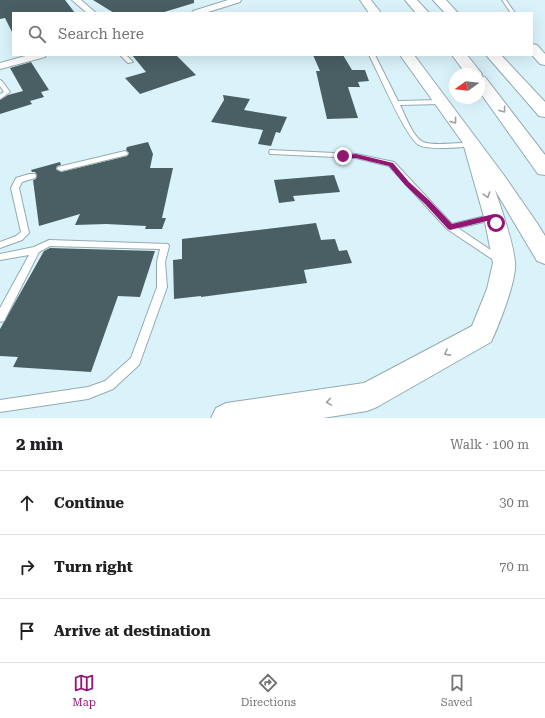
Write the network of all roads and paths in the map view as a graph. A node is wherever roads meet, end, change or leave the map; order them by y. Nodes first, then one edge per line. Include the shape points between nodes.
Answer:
1 (76, 0) edge
2 (237, 0) edge
3 (365, 0) edge
4 (411, 0) edge
5 (438, 0) edge
6 (504, 0) edge
7 (91, 12) edge
8 (199, 12) edge
9 (374, 12) edge
10 (422, 12) edge
11 (451, 12) edge
12 (512, 12) edge
13 (533, 49) edge
14 (37, 56) edge
15 (124, 56) edge
16 (372, 56) edge
17 (408, 56) edge
18 (460, 56) edge
19 (494, 56) edge
20 (494, 56) edge
21 (545, 61) edge
22 (130, 62) dead end
23 (0, 66) edge
24 (469, 68) edge
25 (0, 82) edge
26 (485, 88) edge
27 (0, 97) edge
28 (545, 101) edge
29 (440, 102) junction
30 (395, 103) junction
31 (545, 112) edge
32 (471, 144) junction
33 (272, 152) dead end
34 (125, 153) dead end
35 (545, 168) edge
36 (61, 169) dead end
37 (32, 176) dead end
38 (495, 220) junction
39 (527, 225) junction
40 (450, 227) junction
41 (0, 244) edge
42 (36, 250) junction
43 (545, 255) edge
44 (0, 257) edge
45 (504, 263) junction
46 (0, 318) edge
47 (0, 406) edge
48 (226, 418) edge

1 - 7 street
2 - 8 street
3 - 9 street
4 - 10 highway
5 - 11 highway
6 - 12 lane
13 - 21 street
14 - 23 street
15 - 22 lane
16 - 30 lane
17 - 29 street
18 - 24 highway
19 - 28 highway
20 - 31 highway
25 - 27 lane via 7,92
26 -> 35 highway
29 - 30 lane
29 -> 32 street
30 - 32 lane via 411,134 421,144
32 -> 38 street
32 - 39 street via 489,166
33 - 40 lane via 356,156 391,164
34 - 36 lane
37 - 41 lane via 20,180 15,188 24,233 19,238
38 - 39 street
38 - 40 lane
38 - 45 street
39 - 43 street
40 - 45 lane
42 - 44 lane
42 - 46 lane
42 - 47 lane via 49,243 165,246 161,262 162,287 135,361 109,385 88,393
45 -> 48 street via 499,289 482,334 367,397

